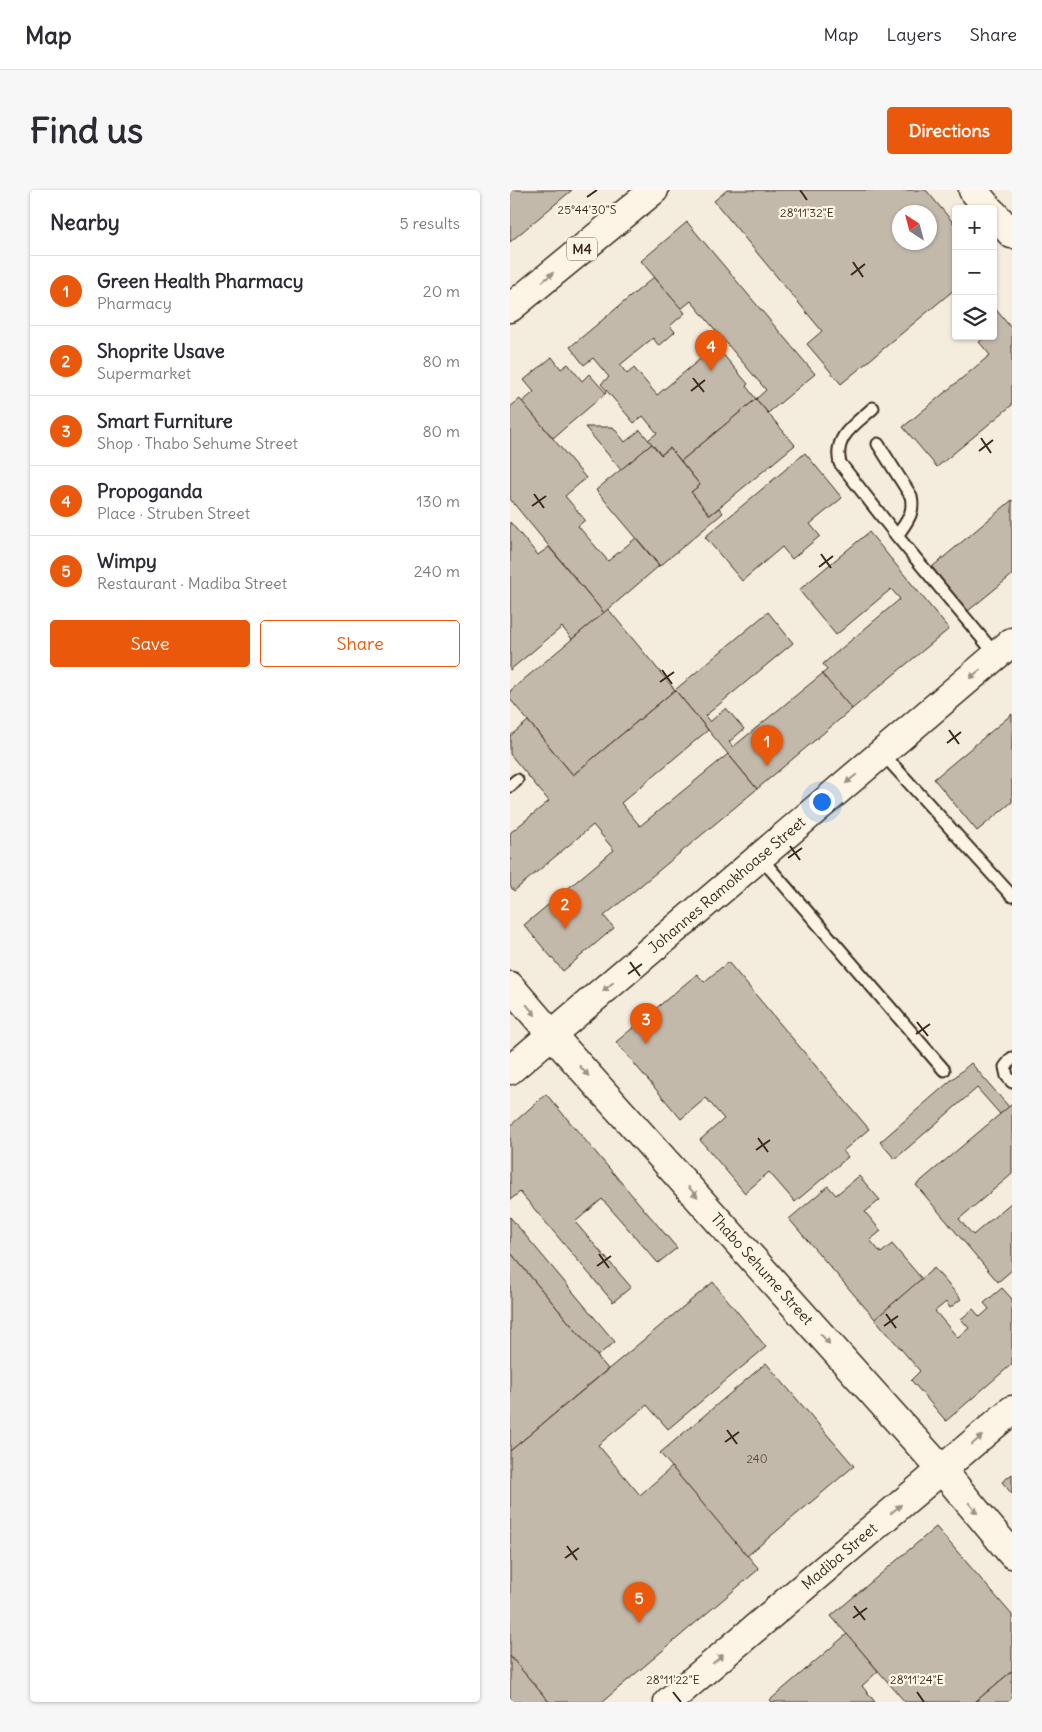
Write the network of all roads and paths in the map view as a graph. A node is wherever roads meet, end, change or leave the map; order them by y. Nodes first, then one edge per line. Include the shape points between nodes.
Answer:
1 (654, 190) edge
2 (973, 190) edge
3 (986, 205) edge
4 (997, 217) edge
5 (1012, 234) edge
6 (510, 308) edge
7 (873, 408) dead end
8 (878, 444) dead end
9 (897, 536) junction
10 (1004, 649) edge
11 (882, 753) junction
12 (760, 857) junction
13 (1012, 896) edge
14 (510, 986) edge
15 (552, 1035) junction
16 (1012, 1058) edge
17 (510, 1070) edge
18 (944, 1070) dead end
19 (1012, 1082) edge
20 (1012, 1410) edge
21 (942, 1470) junction
22 (1012, 1554) edge
23 (668, 1702) edge

6 -> 1 main road, M4
2 - 3 main road
4 - 5 main road
7 - 9 lane via 843,436 838,453 840,463
8 - 9 lane via 911,496 912,512
9 - 10 lane
10 -> 11 main road, Johannes Ramokhoase Street
11 -> 12 main road, Johannes Ramokhoase Street
11 - 13 lane
12 -> 15 main road, Johannes Ramokhoase Street
12 - 18 lane
14 -> 15 main road, Thabo Sehume Street
15 - 17 main road, Johannes Ramokhoase Street
15 -> 21 main road, Thabo Sehume Street
16 - 19 lane via 1005,1067
21 -> 20 main road, Madiba Street
21 -> 22 main road, Thabo Sehume Street
23 -> 21 main road, Madiba Street

